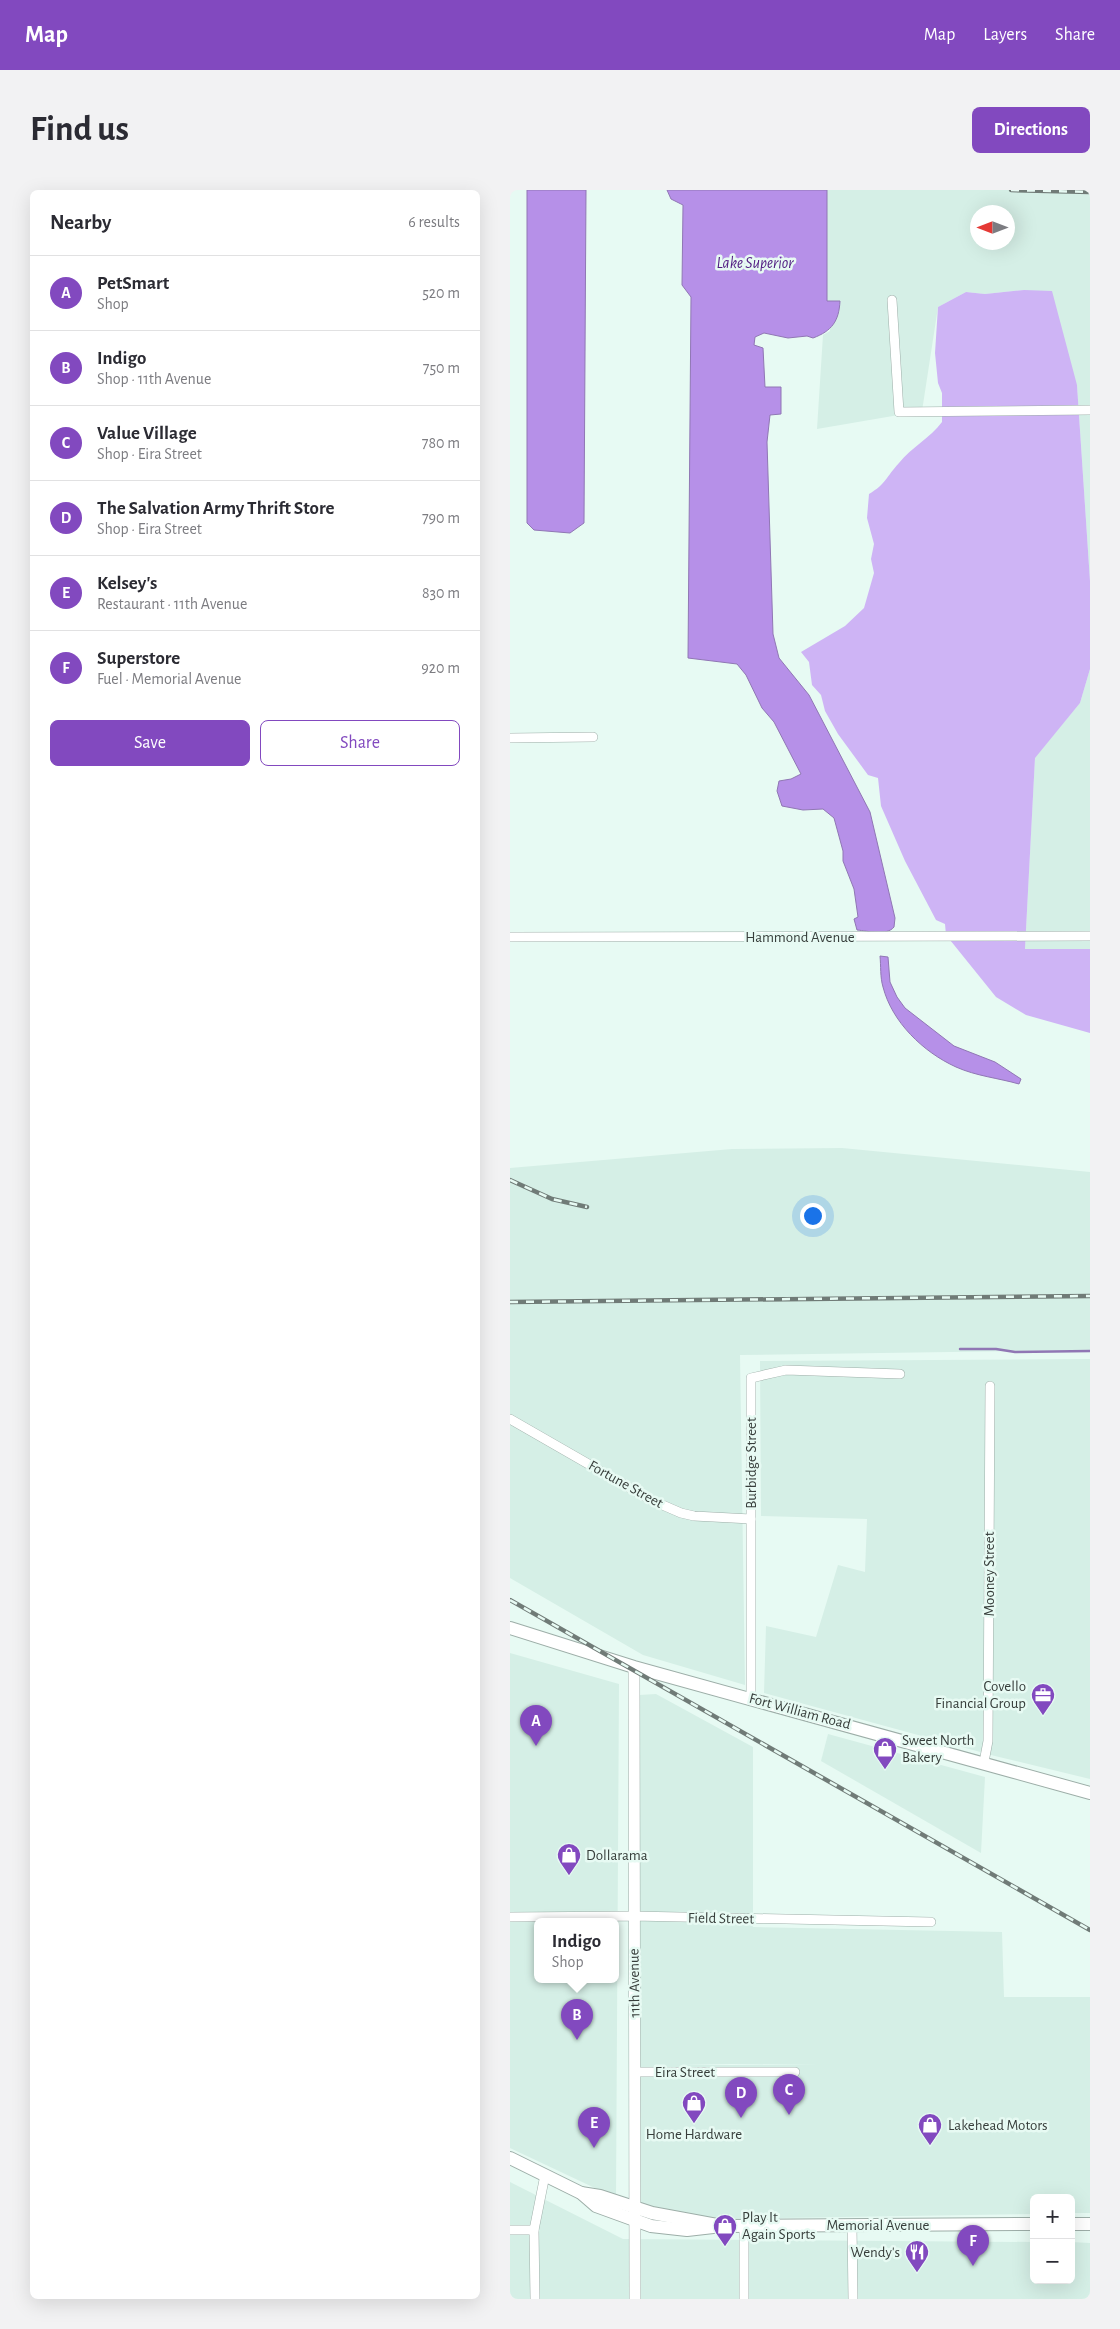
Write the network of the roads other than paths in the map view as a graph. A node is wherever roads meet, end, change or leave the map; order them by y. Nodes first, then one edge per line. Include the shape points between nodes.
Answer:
1 (892, 300) dead end
2 (1090, 410) edge
3 (593, 737) dead end
4 (510, 738) edge
5 (1090, 936) edge
6 (510, 937) edge
7 (900, 1374) dead end
8 (990, 1386) dead end
9 (510, 1419) edge
10 (751, 1519) junction
11 (510, 1628) edge
12 (634, 1667) junction
13 (750, 1698) junction
14 (984, 1762) junction
15 (1090, 1793) edge
16 (633, 1916) junction
17 (510, 1917) edge
18 (931, 1922) dead end
19 (635, 2072) junction
20 (795, 2072) dead end
21 (510, 2158) edge
22 (545, 2175) junction
23 (635, 2214) junction
24 (1030, 2224) edge
25 (1075, 2224) edge
26 (1090, 2224) edge
27 (852, 2225) junction
28 (744, 2226) junction
29 (510, 2230) edge
30 (534, 2230) junction
31 (535, 2299) edge
32 (635, 2299) edge
33 (744, 2299) edge
34 (854, 2299) edge

1 - 2 street via 899,412
3 - 4 street
5 - 6 street, Hammond Avenue
7 - 10 street, Burbidge Street via 786,1370 751,1378
8 - 14 street, Mooney Street via 988,1741
9 - 10 street, Fortune Street via 635,1492 681,1513
10 - 13 street, Burbidge Street
11 - 12 main road, Fort William Road
12 - 13 main road, Fort William Road
12 - 16 street, 11th Avenue
13 - 14 main road, Fort William Road
14 - 15 main road, Fort William Road
16 - 17 street, Field Street
16 - 18 street, Field Street
16 - 19 street, 11th Avenue
19 - 20 street, Eira Street
19 - 23 street, 11th Avenue
21 - 22 main road, Memorial Avenue
22 - 23 main road, Memorial Avenue via 581,2193 600,2196
22 - 30 street
23 - 28 main road, Memorial Avenue
23 - 32 street, 11th Avenue
24 - 27 main road, Memorial Avenue
25 - 26 main road
27 - 28 main road, Memorial Avenue
27 - 34 street
28 - 33 street
29 - 30 street
30 - 31 street

